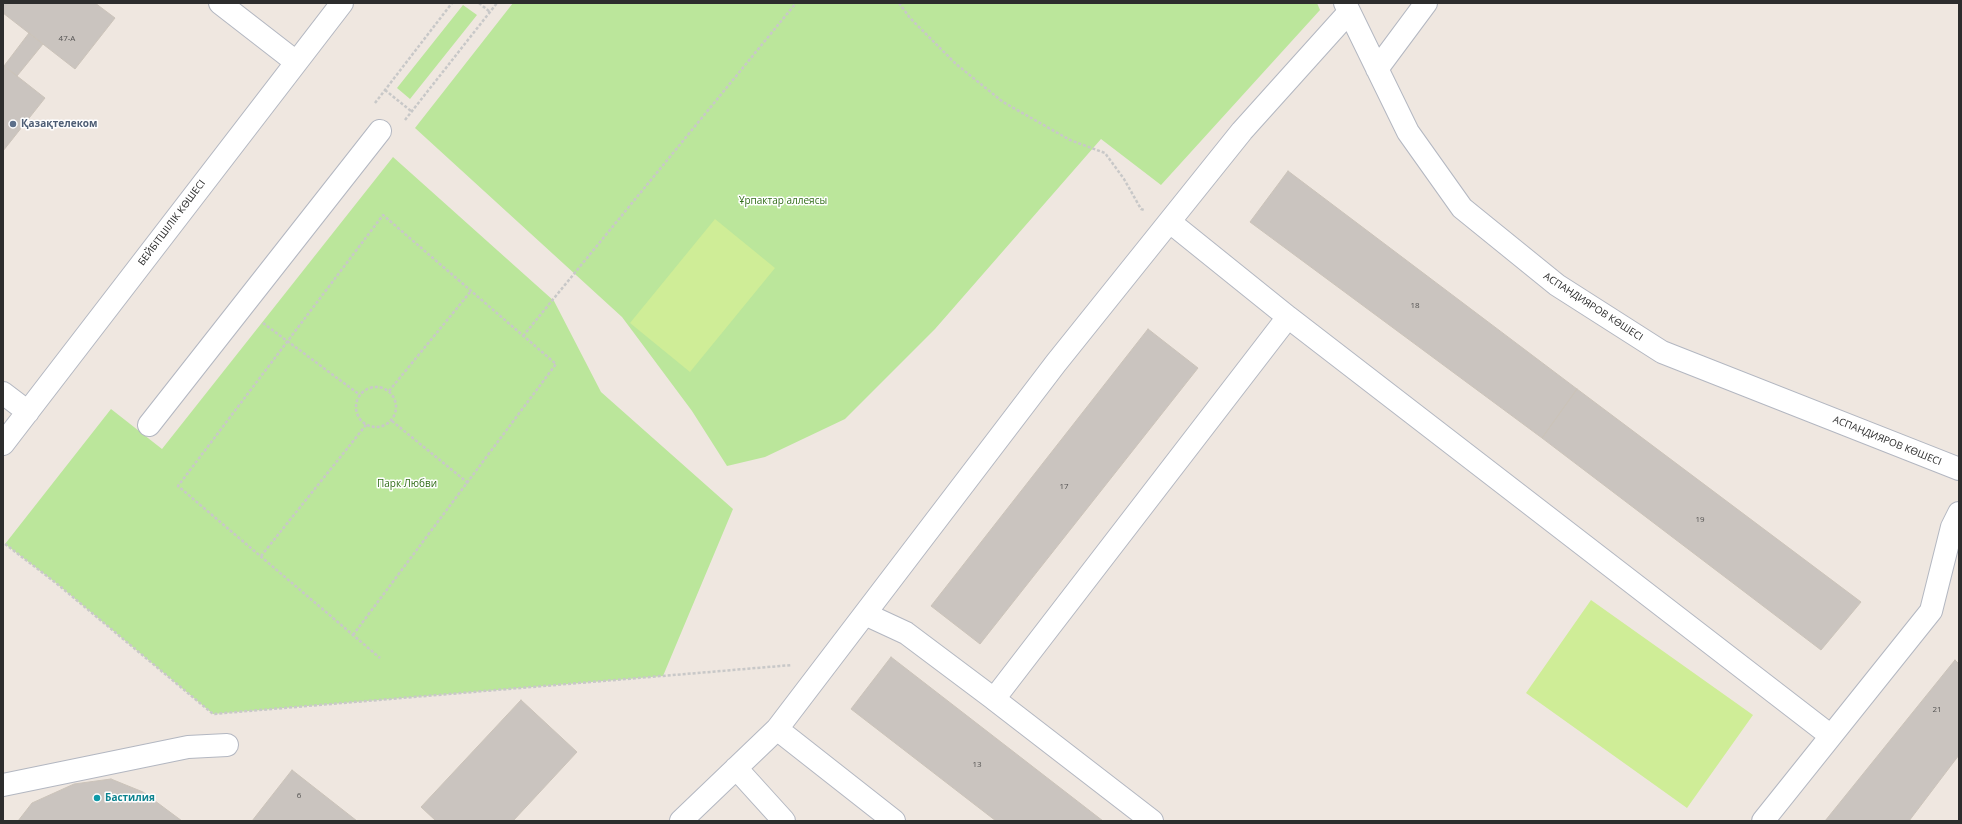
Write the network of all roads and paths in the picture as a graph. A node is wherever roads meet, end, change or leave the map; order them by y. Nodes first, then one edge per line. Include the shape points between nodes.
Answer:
1 (220, 3) edge
2 (342, 3) edge
3 (452, 3) edge
4 (479, 3) edge
5 (497, 3) edge
6 (796, 3) edge
7 (899, 3) edge
8 (1426, 3) edge
9 (1347, 7) edge
10 (490, 12) junction
11 (296, 62) junction
12 (1377, 69) junction
13 (386, 90) junction
14 (372, 107) dead end
15 (411, 112) junction
16 (402, 123) dead end
17 (380, 131) dead end
18 (1170, 222) junction
19 (471, 291) junction
20 (242, 307) junction
21 (1288, 317) junction
22 (523, 336) junction
23 (288, 341) junction
24 (389, 391) junction
25 (3, 393) edge
26 (360, 395) junction
27 (28, 412) junction
28 (392, 421) junction
29 (149, 425) dead end
30 (366, 425) junction
31 (3, 444) edge
32 (1959, 469) edge
33 (468, 483) junction
34 (1959, 513) edge
35 (5, 544) dead end
36 (260, 556) junction
37 (865, 614) junction
38 (353, 635) junction
39 (380, 658) dead end
40 (828, 662) junction
41 (994, 699) junction
42 (776, 729) junction
43 (1830, 736) junction
44 (227, 745) dead end
45 (736, 768) junction
46 (3, 785) edge
47 (681, 821) edge
48 (784, 821) edge
49 (894, 821) edge
50 (1152, 821) edge
51 (1763, 821) edge

1 - 11 street
2 - 11 street, БЕЙБІТШІЛІК КӨШЕСІ
3 - 13 path
4 - 10 path
5 - 10 path
6 - 22 path
7 - 18 path via 910,18 956,64 1003,102 1070,140 1104,153 1124,179 1141,209
8 - 12 street
9 - 12 street, АСПАНДИЯРОВ КӨШЕСІ
9 - 18 street via 1242,131
10 - 15 path
11 - 27 street, БЕЙБІТШІЛІК КӨШЕСІ
12 - 32 street, АСПАНДИЯРОВ КӨШЕСІ via 1408,132 1462,208 1557,285 1662,352
13 - 14 path
13 - 15 path
15 - 16 path
17 - 20 street
18 - 21 street
18 - 37 street via 1056,364
19 - 22 path
19 - 23 path via 383,215
19 - 24 path
20 - 23 path
20 - 29 street
21 - 41 street
21 - 43 street
22 - 33 path via 556,364
23 - 26 path
23 - 36 path via 178,486
24 - 26 path via 377,387 365,390
24 - 28 path via 394,396 397,409
25 - 27 street
26 - 30 path via 357,401 357,415
27 - 31 street, БЕЙБІТШІЛІК КӨШЕСІ
28 - 30 path via 380,427
28 - 33 path
30 - 36 path
33 - 38 path
34 - 43 street via 1952,527 1930,611
35 - 40 path via 56,583 213,714
36 - 38 path
37 - 40 street
37 - 41 street via 906,633
38 - 39 path
40 - 42 street
41 - 50 street
42 - 45 street
42 - 49 street
43 - 51 street
44 - 46 street via 188,747
45 - 47 street
45 - 48 street

